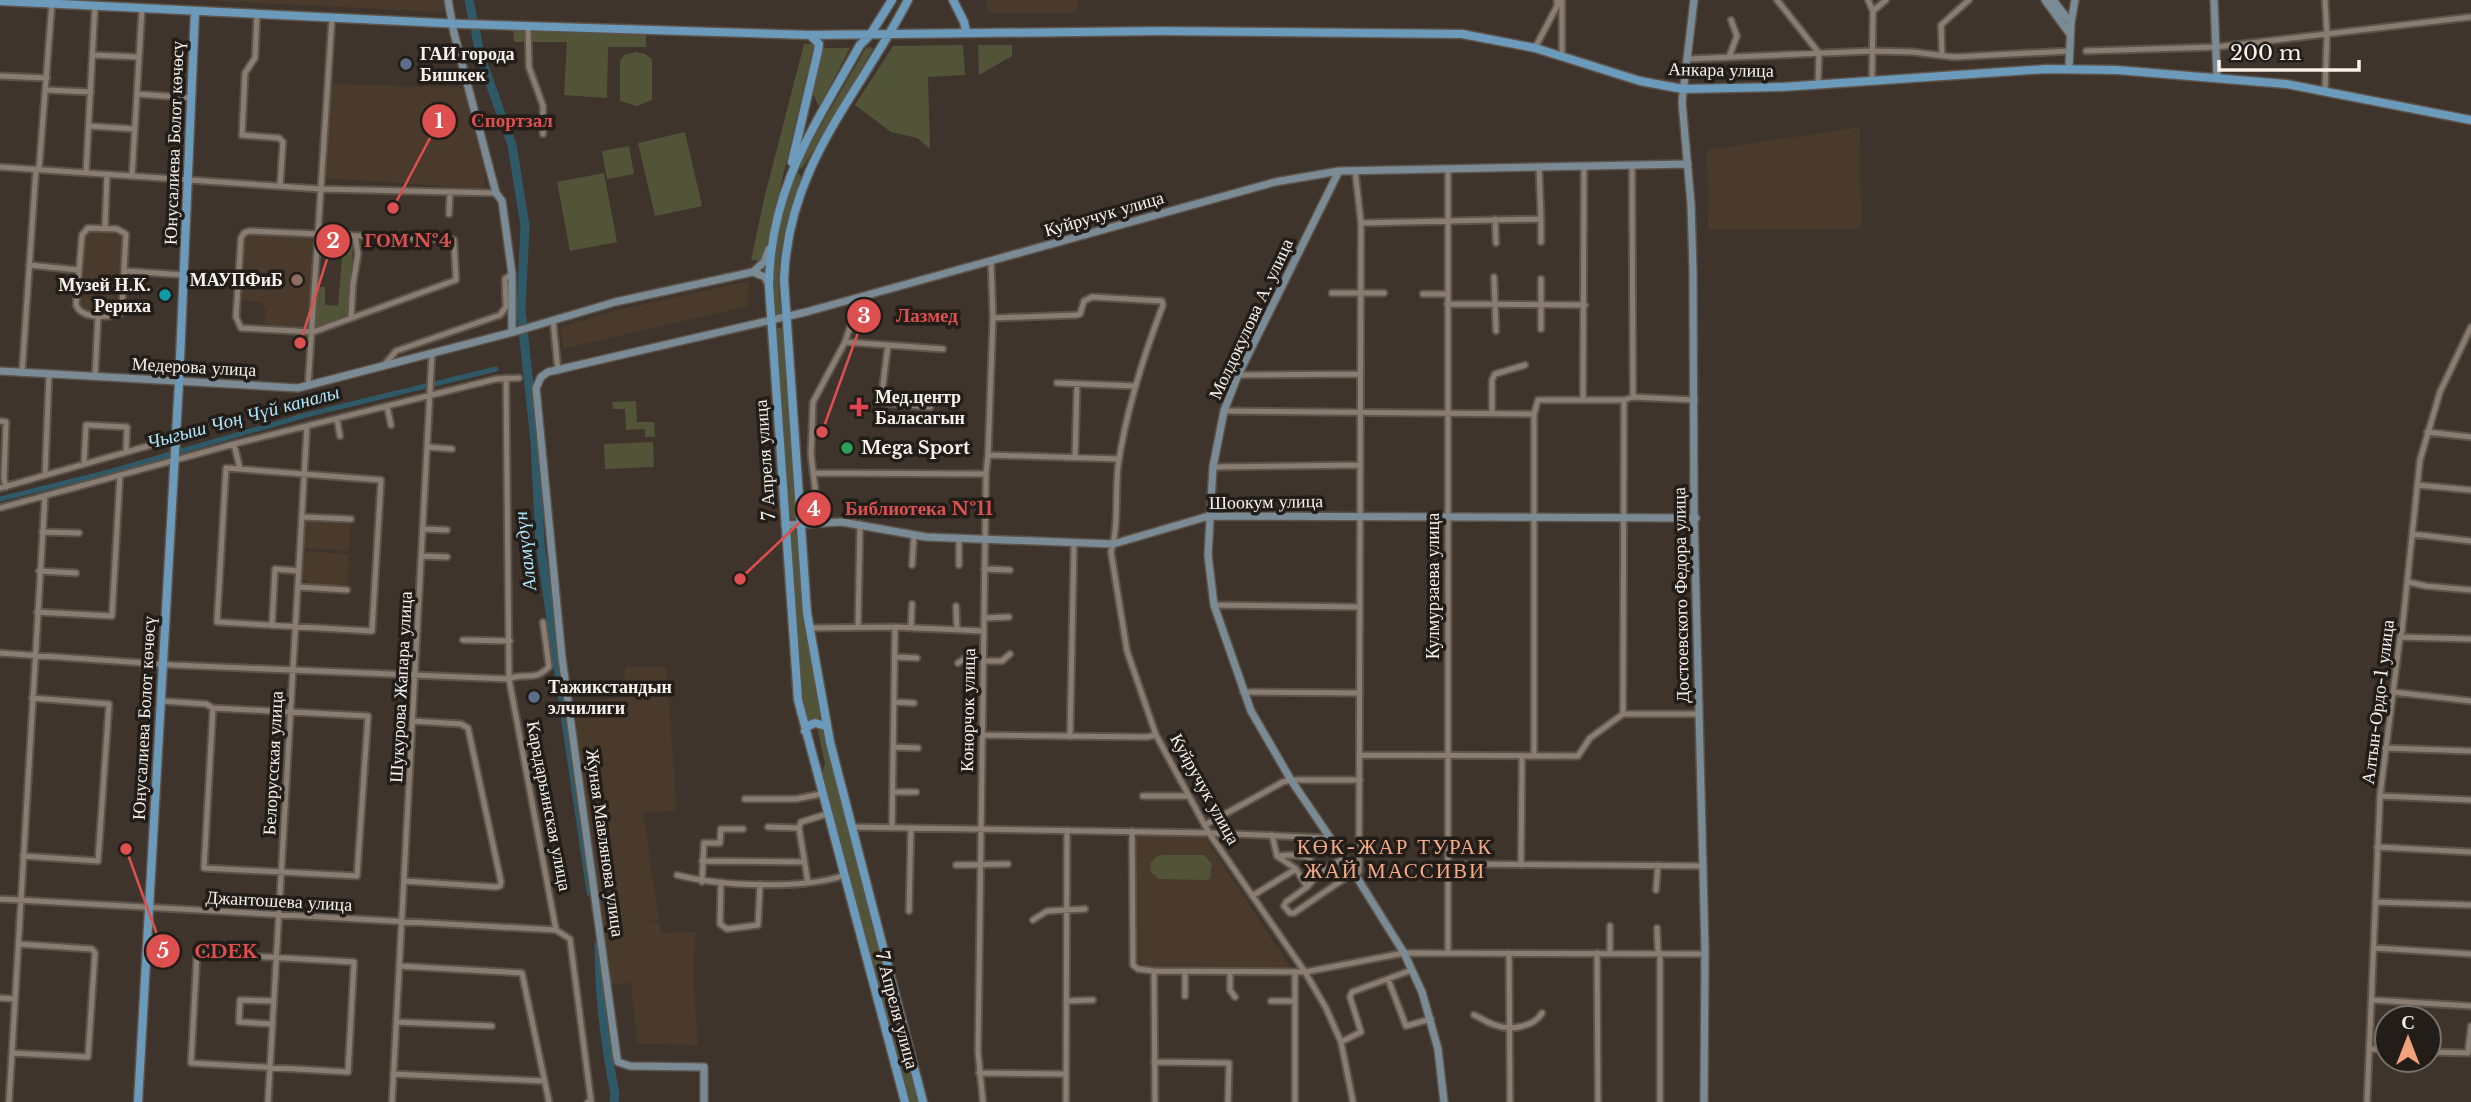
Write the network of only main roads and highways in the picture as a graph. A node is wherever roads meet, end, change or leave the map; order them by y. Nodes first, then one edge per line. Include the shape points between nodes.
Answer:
1 (892, 0) edge
2 (908, 0) edge
3 (953, 0) edge
4 (0, 1) edge
5 (195, 11) junction
6 (966, 32) junction
7 (889, 34) junction
8 (810, 35) junction
9 (870, 35) junction
10 (2471, 120) edge
11 (792, 169) junction
12 (807, 173) junction
13 (826, 726) junction
14 (805, 731) junction
15 (904, 1031) junction
16 (888, 1036) junction
17 (138, 1102) edge
18 (905, 1102) edge
19 (923, 1102) edge

1 - 9 main road, 7 Апреля улица
2 - 7 main road, 7 Апреля улица
3 - 6 main road
4 - 5 main road, Анкара улица
5 - 8 main road, Анкара улица
5 - 17 main road, Юнусалиева Болот көчөсү via 176,442
6 - 7 main road, Анкара улица
6 - 10 main road, Анкара улица via 1471,35 1683,89 2069,68 2286,84
7 - 9 main road, Анкара улица
7 - 12 main road, 7 Апреля улица
8 - 9 main road, Анкара улица
8 - 11 main road via 817,41 818,51
9 - 11 main road, 7 Апреля улица via 860,45
11 - 12 main road
11 - 14 main road, 7 Апреля улица via 772,242 769,301 795,684
12 - 13 main road, 7 Апреля улица via 789,227 785,297 808,628
13 - 14 main road via 815,723
13 - 15 main road, 7 Апреля улица
14 - 16 main road, 7 Апреля улица
15 - 16 main road
15 - 19 main road, 7 Апреля улица
16 - 18 main road, 7 Апреля улица

